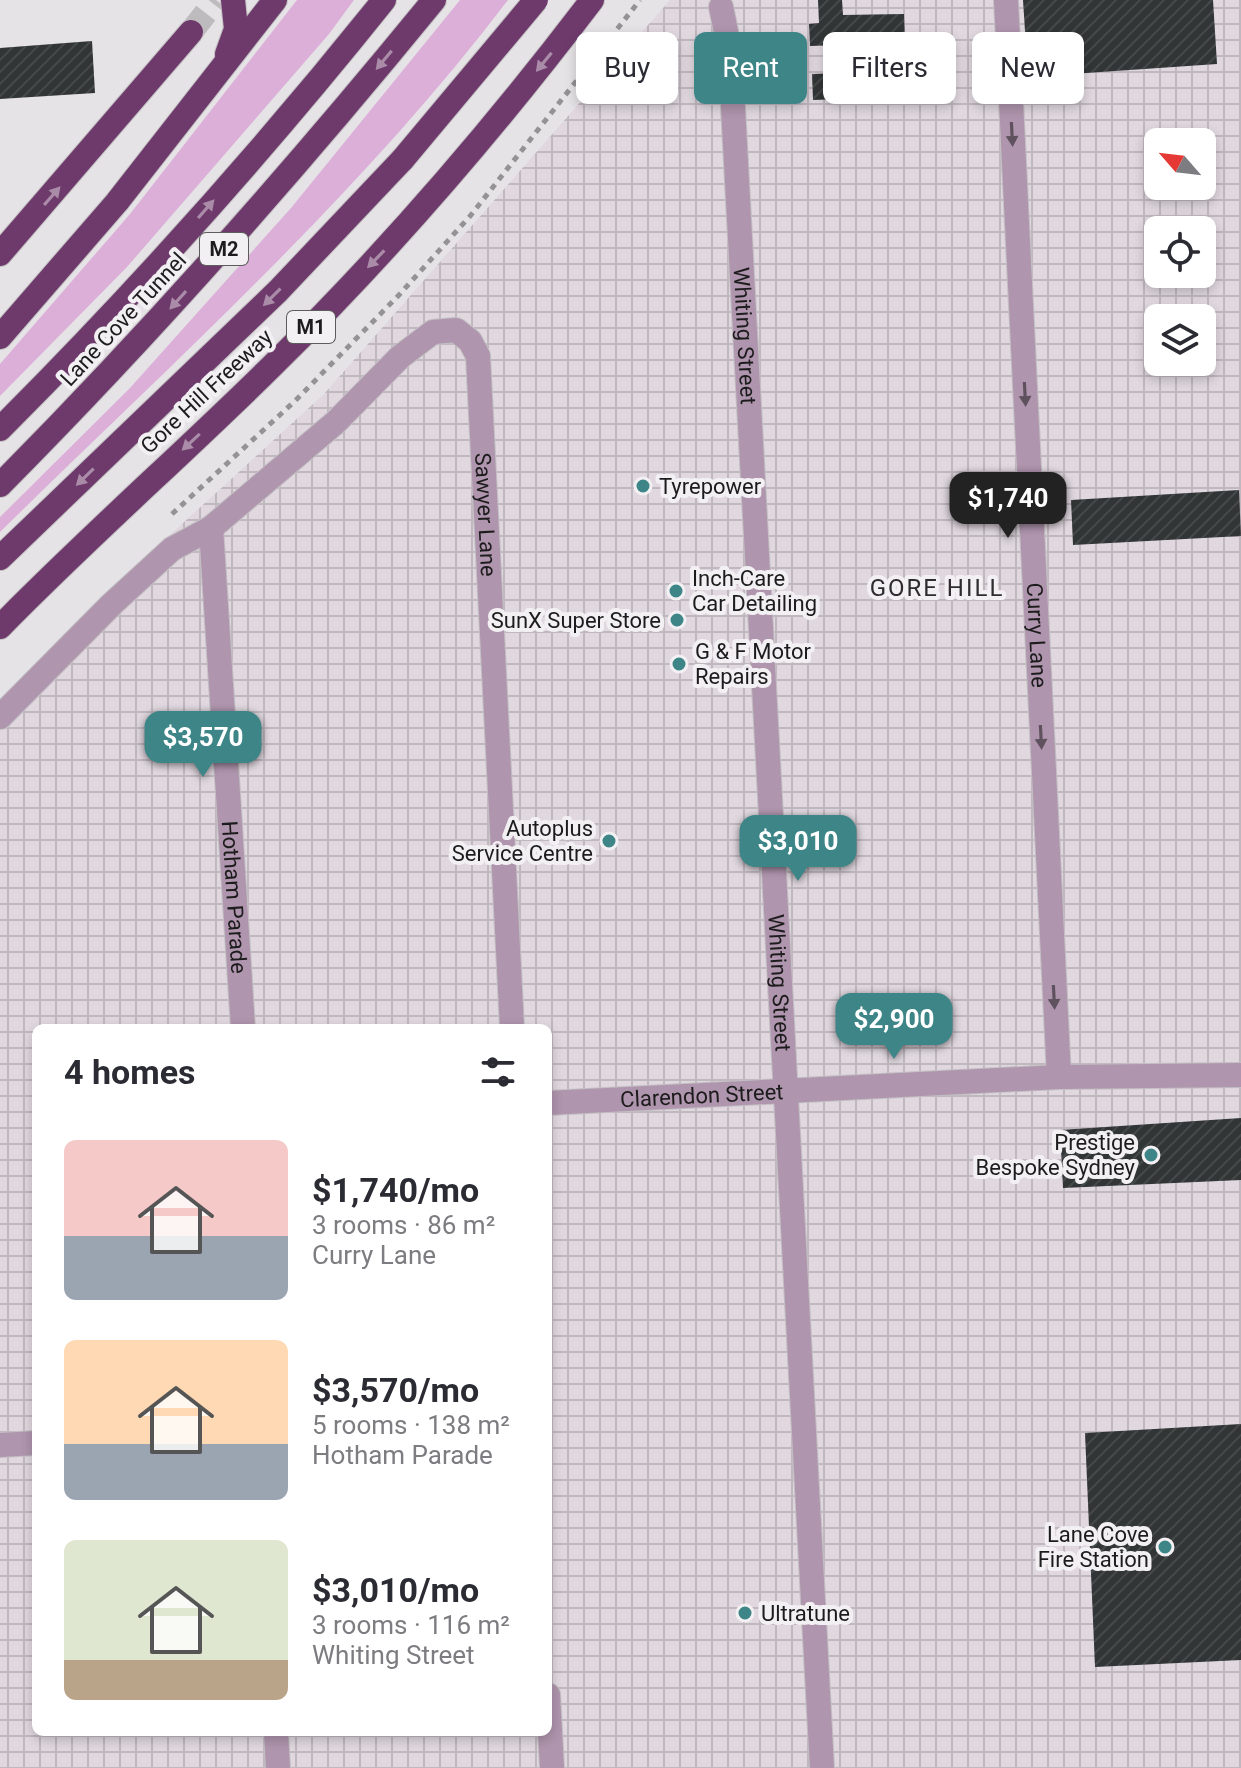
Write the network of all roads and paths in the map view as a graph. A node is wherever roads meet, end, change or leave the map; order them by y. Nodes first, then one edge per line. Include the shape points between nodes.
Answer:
1 (233, 0) edge
2 (275, 0) edge
3 (384, 0) edge
4 (434, 0) edge
5 (536, 0) edge
6 (592, 0) edge
7 (640, 0) edge
8 (1006, 0) edge
9 (721, 7) dead end
10 (191, 32) tunnel mouth
11 (202, 97) junction
12 (0, 254) edge
13 (0, 337) edge
14 (0, 429) edge
15 (0, 485) edge
16 (170, 516) dead end
17 (211, 528) junction
18 (6, 553) edge
19 (0, 627) edge
20 (0, 717) edge
21 (243, 1024) edge
22 (512, 1024) edge
23 (1241, 1075) edge
24 (1059, 1077) junction
25 (785, 1091) junction
26 (552, 1103) edge
27 (32, 1443) edge
28 (0, 1445) edge
29 (276, 1736) edge
30 (550, 1736) edge
31 (278, 1768) edge
32 (552, 1768) edge
33 (822, 1768) edge

1 - 11 highway via 234,36
2 - 11 highway
14 -> 3 highway, Lane Cove Tunnel / M2 via 204,211
4 -> 15 highway, Lane Cove Tunnel / M2 via 283,183 151,330
5 -> 18 highway, bridge via 403,159 278,291
6 -> 19 highway, Gore Hill Freeway / M1 via 399,235 272,366
7 - 16 path via 471,215 409,284 295,401
8 -> 24 street, Curry Lane
9 - 25 street, Whiting Street via 730,51
12 -> 10 highway
11 - 13 highway
17 - 20 street, Sawyer Lane via 172,549
17 - 21 street, Hotham Parade
17 - 22 street, Sawyer Lane via 433,332 456,330 470,341 478,356
23 - 24 street, Clarendon Street
24 - 25 street, Clarendon Street
25 - 26 street, Clarendon Street
25 - 33 street, Whiting Street
27 - 28 street
29 - 31 street
30 - 32 street

